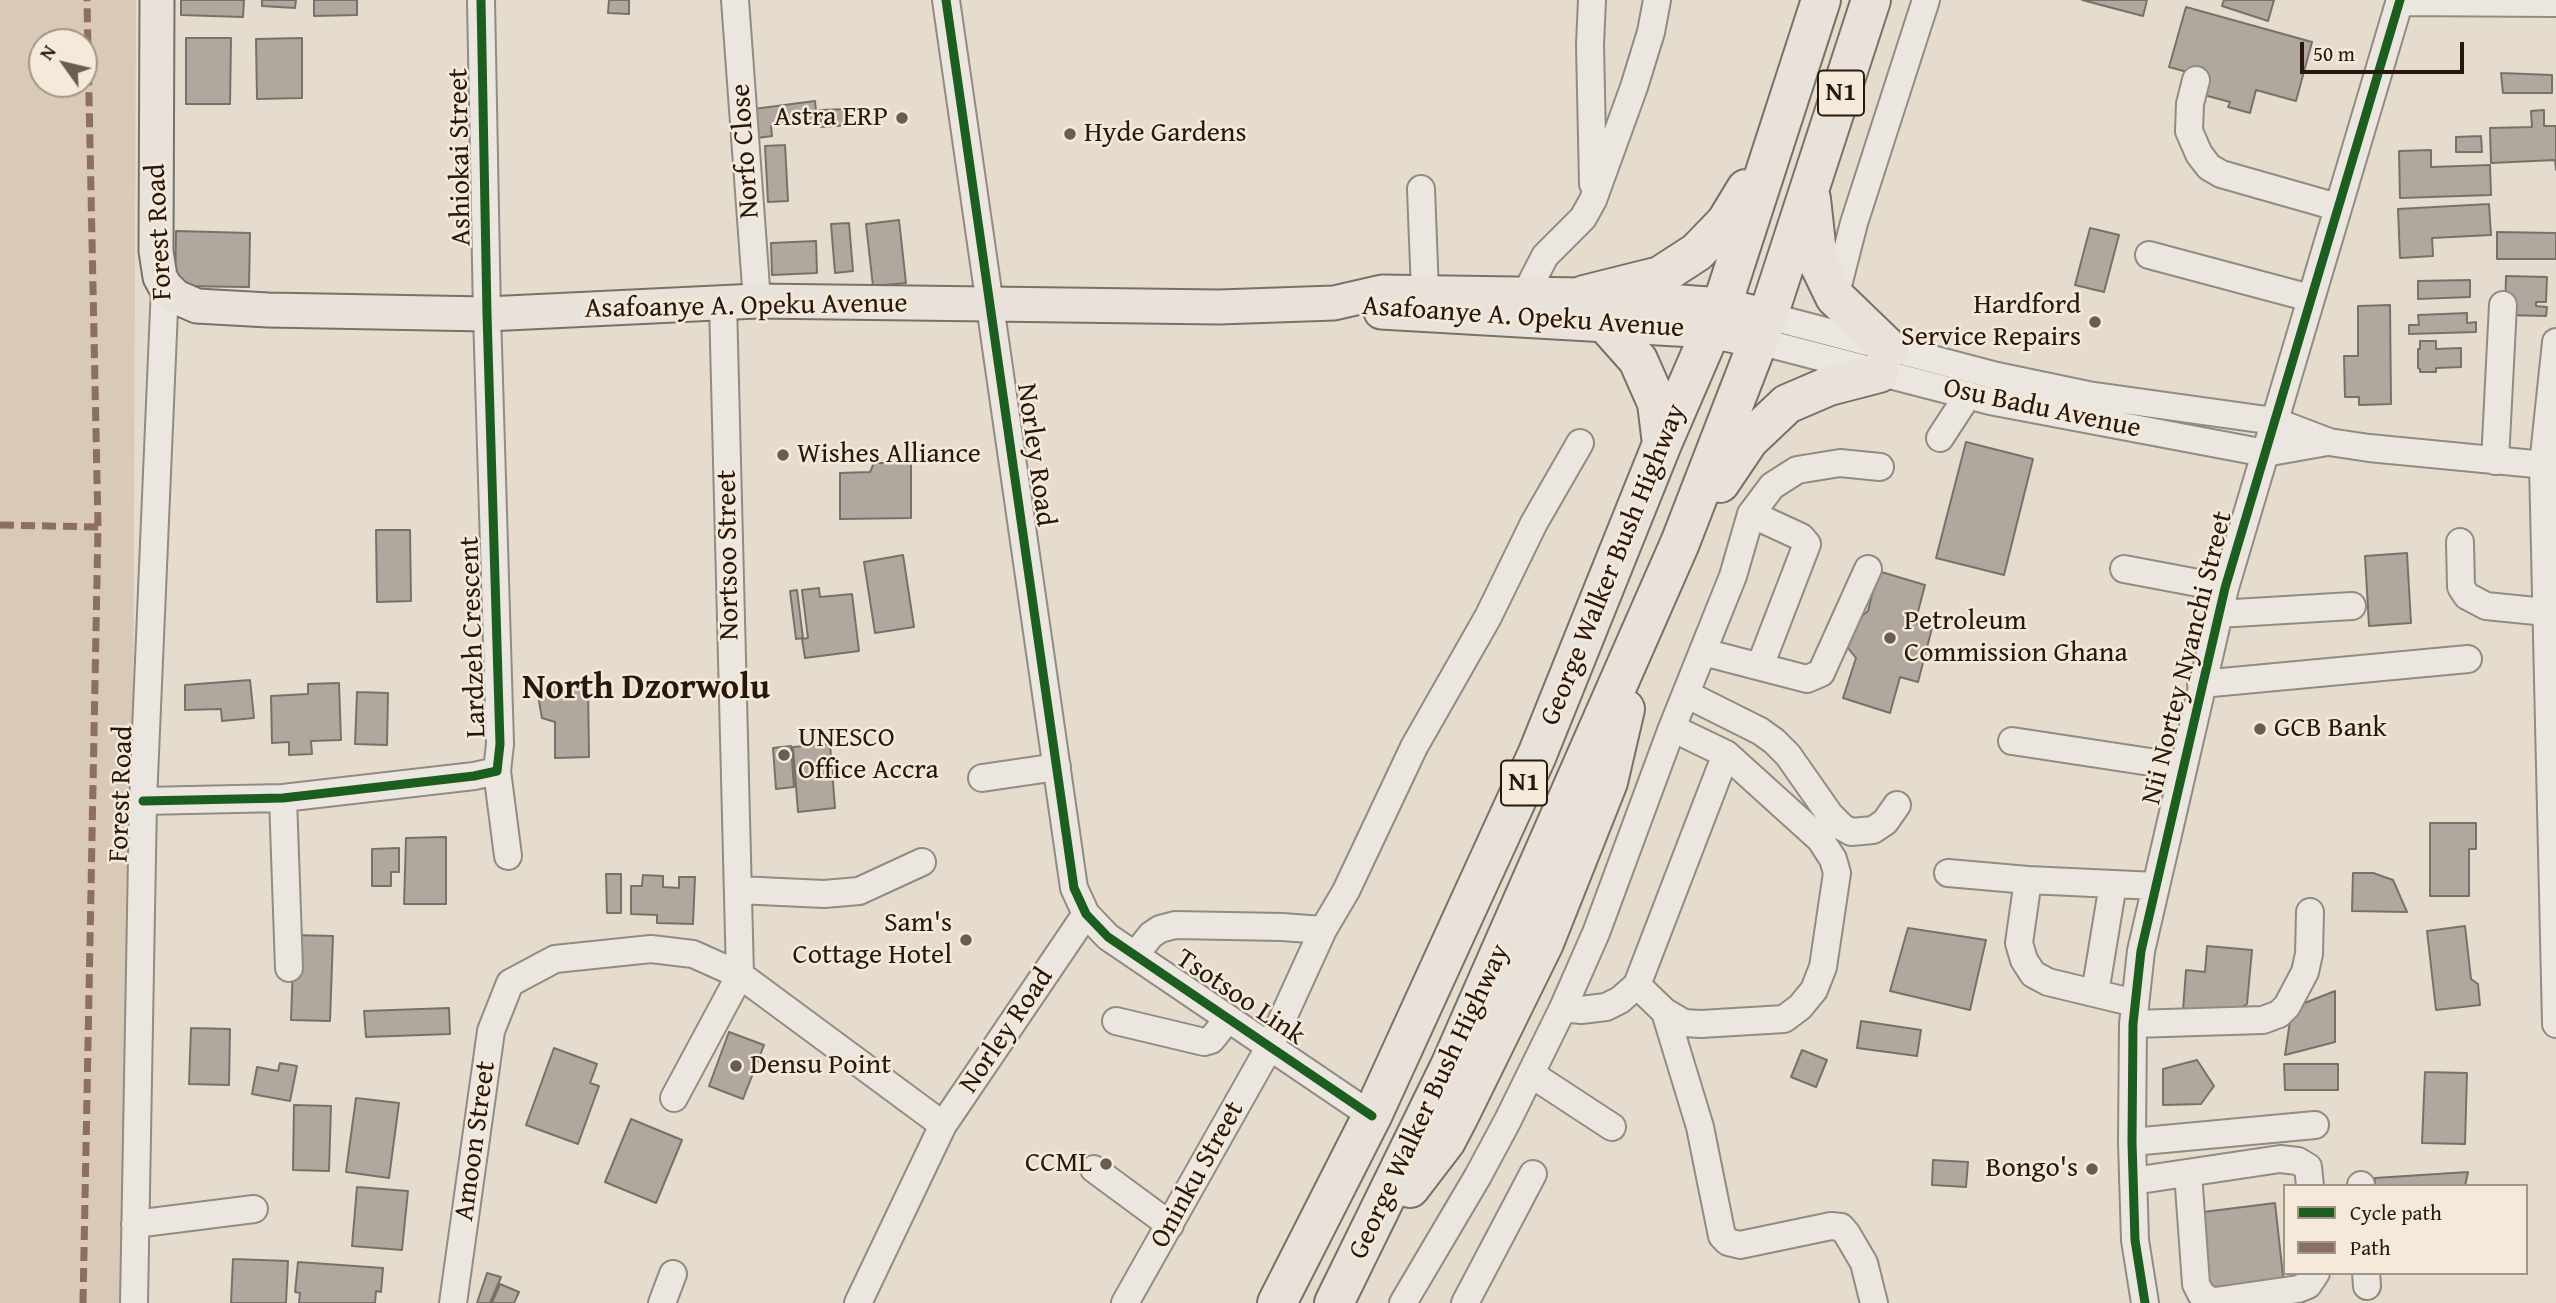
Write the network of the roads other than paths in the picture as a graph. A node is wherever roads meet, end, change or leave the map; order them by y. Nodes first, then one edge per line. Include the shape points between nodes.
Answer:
1 (157, 0) edge
2 (481, 0) edge
3 (735, 0) edge
4 (946, 0) edge
5 (1592, 0) edge
6 (1657, 0) edge
7 (1871, 0) edge
8 (1926, 0) edge
9 (2399, 1) edge
10 (1819, 4) edge
11 (2556, 4) edge
12 (2196, 80) dead end
13 (1777, 136) junction
14 (1810, 186) junction
15 (1420, 189) dead end
16 (1593, 200) junction
17 (2337, 207) junction
18 (2149, 255) dead end
19 (165, 286) junction
20 (1425, 292) junction
21 (1525, 295) junction
22 (1836, 297) junction
23 (2311, 298) junction
24 (757, 301) junction
25 (723, 303) junction
26 (1334, 303) junction
27 (2503, 304) dead end
28 (990, 305) junction
29 (1595, 309) junction
30 (487, 314) junction
31 (1716, 318) junction
32 (1763, 328) junction
33 (2556, 342) edge
34 (1884, 361) junction
35 (1968, 395) junction
36 (2274, 421) junction
37 (1940, 438) dead end
38 (2329, 442) junction
39 (1580, 443) dead end
40 (1662, 444) junction
41 (2265, 453) junction
42 (2495, 460) junction
43 (2549, 466) edge
44 (1880, 467) dead end
45 (1751, 514) junction
46 (2460, 542) dead end
47 (1680, 543) junction
48 (1868, 569) dead end
49 (2124, 569) dead end
50 (2225, 588) junction
51 (2352, 606) dead end
52 (2546, 612) junction
53 (2218, 614) junction
54 (1703, 652) junction
55 (2468, 659) dead end
56 (1760, 666) junction
57 (2201, 684) junction
58 (1686, 694) junction
59 (1672, 729) junction
60 (2012, 741) dead end
61 (1726, 754) junction
62 (1057, 767) junction
63 (2183, 767) junction
64 (497, 771) junction
65 (982, 778) dead end
66 (283, 798) junction
67 (143, 801) junction
68 (1897, 805) dead end
69 (508, 856) dead end
70 (922, 862) dead end
71 (1948, 873) dead end
72 (2028, 880) junction
73 (2113, 884) junction
74 (2156, 886) junction
75 (738, 890) junction
76 (2310, 912) dead end
77 (1087, 914) junction
78 (1323, 930) junction
79 (1135, 955) junction
80 (289, 968) dead end
81 (740, 975) junction
82 (1637, 985) junction
83 (2095, 993) junction
84 (1563, 1008) junction
85 (1665, 1012) junction
86 (2134, 1014) junction
87 (1228, 1019) junction
88 (1116, 1021) dead end
89 (2556, 1024) edge
90 (1270, 1046) junction
91 (1531, 1074) junction
92 (674, 1098) dead end
93 (1372, 1116) junction
94 (943, 1125) junction
95 (2315, 1125) dead end
96 (1612, 1127) dead end
97 (2132, 1142) junction
98 (1094, 1169) dead end
99 (2188, 1172) junction
100 (1533, 1174) dead end
101 (2133, 1181) junction
102 (2310, 1184) edge
103 (254, 1209) dead end
104 (135, 1224) junction
105 (1170, 1225) junction
106 (673, 1274) dead end
107 (2314, 1275) edge
108 (1405, 1302) edge
109 (134, 1303) edge
110 (453, 1303) edge
111 (662, 1303) edge
112 (858, 1303) edge
113 (1125, 1303) edge
114 (1277, 1303) edge
115 (1334, 1303) edge
116 (1465, 1303) edge
117 (1874, 1303) edge
118 (2145, 1303) edge

1 - 19 main road, Forest Road via 156,251
2 - 30 street, Ashiokai Street
3 - 24 street, Norfo Close
4 - 28 street, Norley Road
5 - 16 street
6 - 16 street via 1634,87
7 - 14 highway, George Walker Bush Highway / N1
8 - 22 street via 1853,223
9 - 11 street
9 - 17 street, Nii Nortey Nyanchi Street
10 - 13 highway, George Walker Bush Highway / N1
12 - 17 street via 2189,131 2209,167
13 - 29 highway via 1726,222 1697,252
13 - 31 highway, George Walker Bush Highway / N1
14 - 22 highway via 1818,262
14 - 32 highway, George Walker Bush Highway / N1
15 - 20 street
16 - 21 street via 1583,218 1545,256
17 - 23 street, Nii Nortey Nyanchi Street
18 - 23 street
19 - 30 main road, Asafoanye A. Opeku Avenue via 176,298 197,306
19 - 67 street, Forest Road
20 - 21 main road, Asafoanye A. Opeku Avenue
20 - 26 main road, Asafoanye A. Opeku Avenue via 1382,292
21 - 29 main road, Asafoanye A. Opeku Avenue
22 - 34 highway
23 - 36 street, Nii Nortey Nyanchi Street
24 - 25 main road, Asafoanye A. Opeku Avenue
24 - 28 main road, Asafoanye A. Opeku Avenue
25 - 30 main road, Asafoanye A. Opeku Avenue
25 - 75 street, Nortsoo Street
26 - 28 main road, Asafoanye A. Opeku Avenue
26 - 29 main road, Asafoanye A. Opeku Avenue via 1381,312
27 - 42 street
28 - 62 street, Norley Road
29 - 31 main road, Asafoanye A. Opeku Avenue
29 - 40 highway via 1638,360 1657,403
30 - 64 street, Lardzeh Crescent via 500,744
31 - 32 main road, Asafoanye A. Opeku Avenue
31 - 40 highway, George Walker Bush Highway / N1
32 - 34 street, Osu Badu Avenue
32 - 47 highway, George Walker Bush Highway / N1
33 - 43 street
34 - 35 street, Osu Badu Avenue
34 - 36 street, Osu Badu Avenue
34 - 47 highway via 1787,404 1749,440
35 - 37 street
35 - 41 street, Osu Badu Avenue
36 - 38 street, Osu Badu Avenue
36 - 41 street, Nii Nortey Nyanchi Street
38 - 41 street, Osu Badu Avenue
38 - 42 street, Osu Badu Avenue
39 - 78 street, Oninku Street via 1414,747
40 - 93 highway, George Walker Bush Highway / N1 via 1537,755
41 - 50 street, Nii Nortey Nyanchi Street
42 - 43 street, Osu Badu Avenue
43 - 52 street
44 - 45 street via 1840,463 1797,470 1772,486
45 - 54 street
45 - 56 street via 1807,544
46 - 52 street via 2462,587 2467,596 2486,606
47 - 115 highway, George Walker Bush Highway / N1 via 1640,635 1608,782 1544,943 1446,1141 1356,1259
48 - 56 street via 1821,673 1807,679
49 - 50 street
50 - 53 street, Nii Nortey Nyanchi Street
51 - 53 street
52 - 89 street
53 - 57 street, Nii Nortey Nyanchi Street
54 - 56 street
54 - 58 street
55 - 57 street
57 - 63 street, Nii Nortey Nyanchi Street
58 - 59 street
58 - 68 street via 1774,741 1820,803 1851,832 1873,830
59 - 61 street
59 - 84 street
60 - 63 street
61 - 82 street
61 - 85 street via 1820,839 1833,859 1838,873 1823,967 1814,990 1784,1018 1701,1024 1684,1023
62 - 65 street
62 - 77 street, Norley Road via 1074,888
63 - 74 street, Nii Nortey Nyanchi Street
64 - 66 street, Lardzeh Crescent
64 - 69 street
66 - 67 street, Lardzeh Crescent
66 - 80 street
67 - 104 street, Forest Road
70 - 75 street via 859,891
71 - 72 street
72 - 73 street
72 - 83 street via 2019,943 2024,960 2033,974 2048,982
73 - 74 street
73 - 83 street
74 - 86 street, Nii Nortey Nyanchi Street via 2141,951
75 - 81 street, Nortsoo Street
76 - 86 street via 2305,972 2279,1014 2263,1020
77 - 79 street, Tsotsoo Link via 1108,937
77 - 94 street, Norley Road
78 - 79 street via 1175,925 1151,935
78 - 90 street, Oninku Street
79 - 87 street, Tsotsoo Link
81 - 92 street
81 - 94 street
81 - 110 street, Amoon Street via 693,954 651,949 555,958 510,983 491,1031
82 - 84 street via 1606,1007
82 - 85 street
83 - 86 street
84 - 91 street
85 - 117 street via 1700,1127 1722,1236 1740,1245 1840,1227 1864,1263
86 - 97 street, Nii Nortey Nyanchi Street
87 - 88 street via 1205,1042
87 - 90 street, Tsotsoo Link
90 - 93 street, Tsotsoo Link
90 - 105 street, Oninku Street
91 - 96 street
91 - 108 street
93 - 114 highway, George Walker Bush Highway / N1
94 - 112 street, Norley Road
95 - 97 street
97 - 101 street, Nii Nortey Nyanchi Street
98 - 105 street
99 - 101 street
99 - 102 street via 2280,1159 2308,1167
99 - 107 street via 2196,1284 2201,1294 2215,1301 2298,1289
100 - 116 street
101 - 118 street, Nii Nortey Nyanchi Street via 2135,1240
103 - 104 street
104 - 109 street, Forest Road
105 - 113 street, Oninku Street
106 - 111 street

